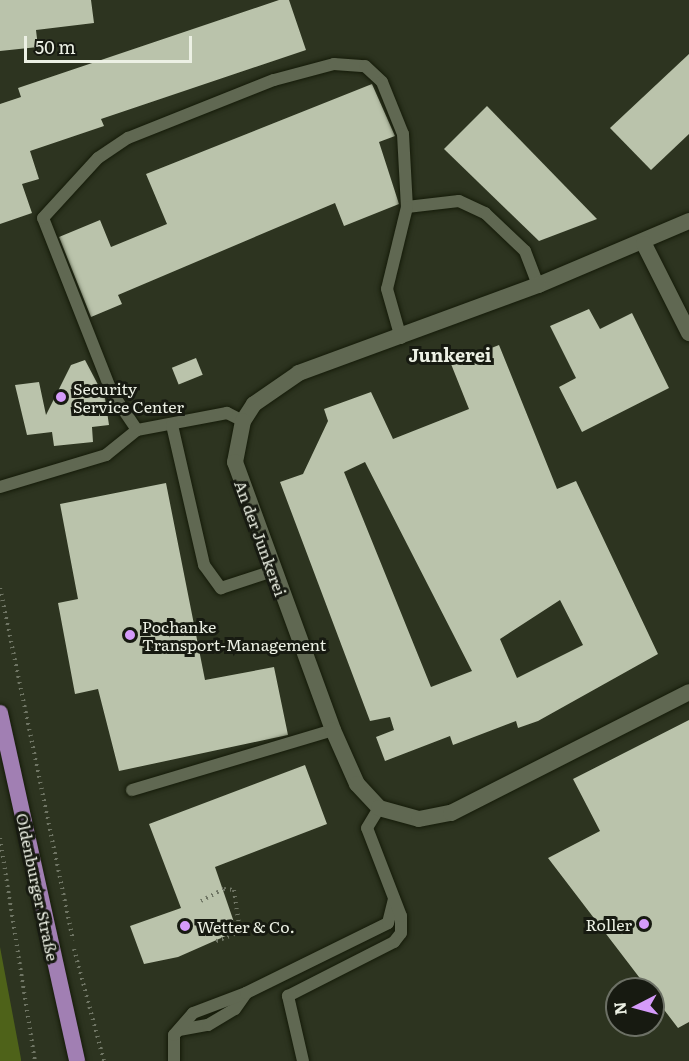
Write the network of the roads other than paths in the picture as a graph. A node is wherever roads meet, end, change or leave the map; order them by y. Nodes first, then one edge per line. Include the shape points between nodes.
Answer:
1 (407, 207) junction
2 (689, 221) edge
3 (644, 244) junction
4 (538, 285) junction
5 (689, 333) edge
6 (401, 338) junction
7 (243, 421) junction
8 (172, 425) junction
9 (137, 430) junction
10 (0, 487) edge
11 (273, 571) junction
12 (689, 692) edge
13 (0, 713) edge
14 (333, 730) junction
15 (132, 790) dead end
16 (379, 808) junction
17 (394, 898) junction
18 (246, 993) junction
19 (179, 1030) junction
20 (77, 1061) edge
21 (174, 1061) edge
22 (303, 1061) edge

1 - 4 lane via 459,201 485,213 525,251
1 - 6 lane via 387,289
1 - 9 lane via 403,134 382,82 365,66 334,64 274,80 128,138 98,158 43,218 112,393
2 - 3 street, An der Junkerei
3 - 4 street, An der Junkerei
3 - 5 street
4 - 6 street, An der Junkerei
6 - 7 street, An der Junkerei via 299,374 268,390
7 - 8 lane via 227,413
7 - 11 street, An der Junkerei via 235,462
8 - 9 lane
8 - 11 lane via 204,565 221,588
9 - 10 lane via 106,455
11 - 14 street, An der Junkerei
12 - 16 street via 451,813 418,819
13 - 20 main road, Oldenburger Straße
14 - 15 lane
14 - 16 street, An der Junkerei via 357,784
16 - 17 lane via 367,828
17 - 18 lane via 387,923
17 - 22 lane via 402,924 394,942 288,996
18 - 19 lane via 193,1012
18 - 19 lane via 235,1009 208,1025
19 - 21 lane via 171,1046

